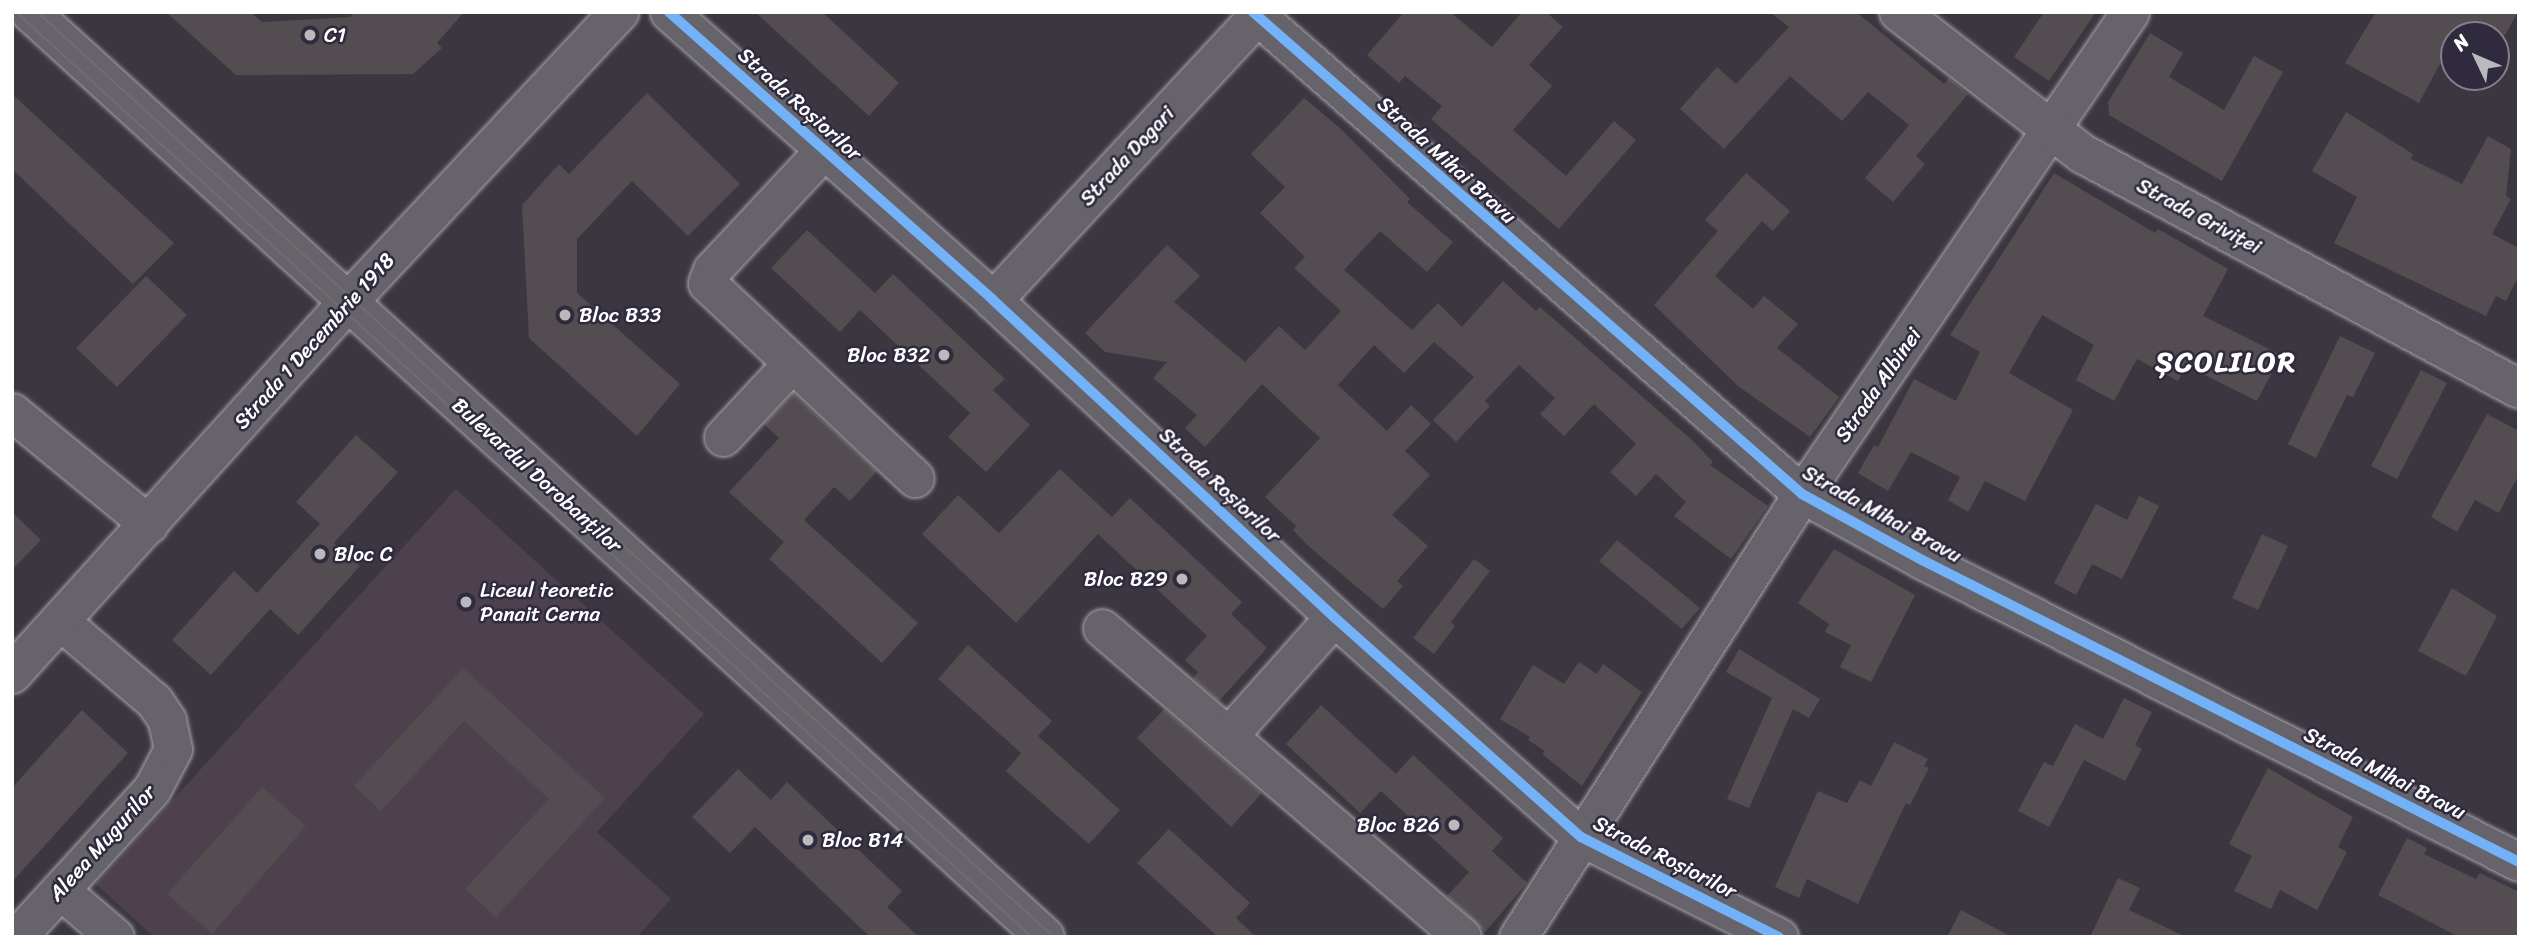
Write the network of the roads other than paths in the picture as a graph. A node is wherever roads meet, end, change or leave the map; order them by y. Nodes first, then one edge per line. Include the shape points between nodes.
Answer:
1 (30, 12) edge
2 (619, 12) edge
3 (669, 12) edge
4 (1899, 12) edge
5 (2130, 12) edge
6 (1257, 14) edge
7 (2052, 134) junction
8 (823, 151) junction
9 (993, 300) junction
10 (349, 302) junction
11 (791, 364) junction
12 (2519, 389) edge
13 (12, 412) edge
14 (723, 437) dead end
15 (915, 478) dead end
16 (1802, 494) junction
17 (149, 524) junction
18 (1334, 617) junction
19 (60, 621) junction
20 (1102, 628) dead end
21 (12, 674) edge
22 (1228, 736) junction
23 (1581, 837) junction
24 (2519, 862) edge
25 (60, 890) junction
26 (17, 937) edge
27 (115, 937) edge
28 (1045, 937) edge
29 (1462, 937) edge
30 (1518, 937) edge
31 (1779, 937) edge

1 - 10 main road, Bulevardul Dorobanților
2 - 10 main road, Strada 1 Decembrie 1918
3 - 8 street, Strada Roșiorilor
4 - 7 main road, Strada Griviței
5 - 7 street, Strada Albinei
6 - 9 street, Strada Dogari
6 - 16 street, Strada Mihai Bravu
7 - 12 main road, Strada Griviței
7 - 16 street, Strada Albinei
8 - 9 street, Strada Roșiorilor
8 - 11 street via 712,270 707,283
9 - 18 street, Strada Roșiorilor
10 - 17 main road, Strada 1 Decembrie 1918
10 - 28 main road, Bulevardul Dorobanților
11 - 14 street
11 - 15 street
13 - 17 street
16 - 23 street, Strada Albinei
16 - 24 street, Strada Mihai Bravu via 1888,543
17 - 19 main road, Strada 1 Decembrie 1918
18 - 22 street
18 - 23 street, Strada Roșiorilor
19 - 21 main road, Strada 1 Decembrie 1918
19 - 25 street, Aleea Mugurilor via 154,701 167,720 173,749 152,789
20 - 22 street
22 - 29 street
23 - 30 street, Strada Albinei
23 - 31 street, Strada Roșiorilor
25 - 26 street, Aleea Mugurilor
25 - 27 street

